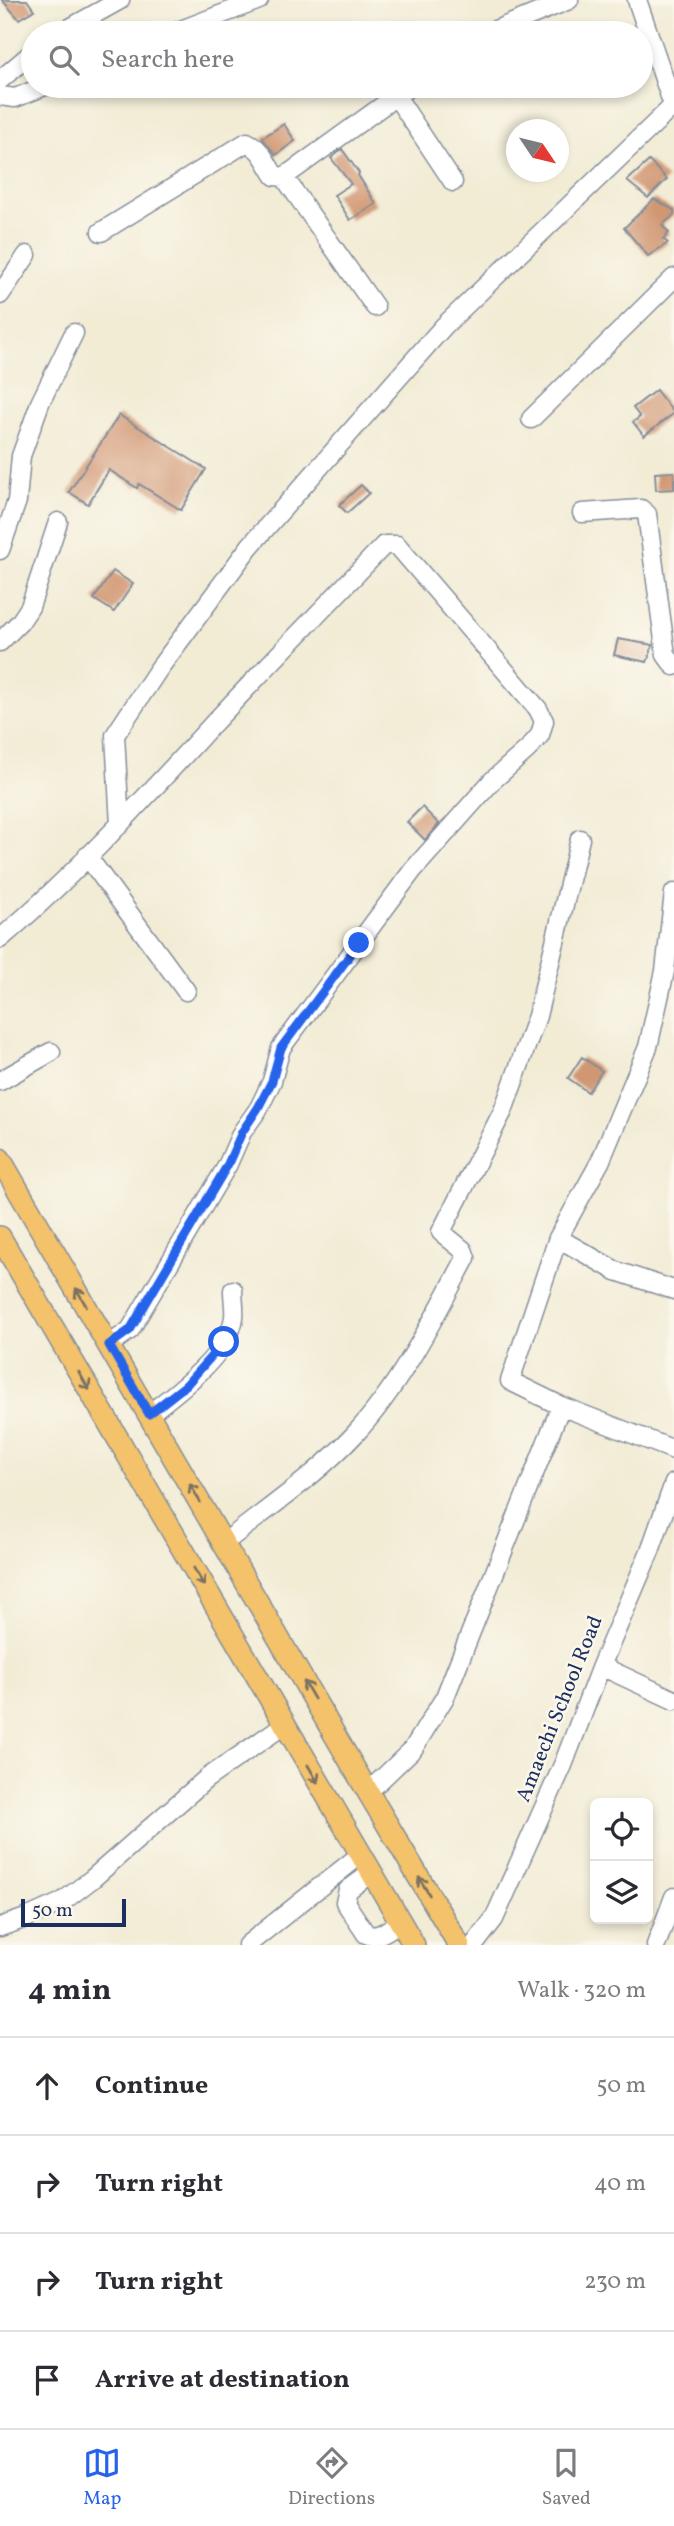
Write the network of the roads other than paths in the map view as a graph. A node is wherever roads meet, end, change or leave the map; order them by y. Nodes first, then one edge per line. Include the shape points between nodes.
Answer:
1 (120, 0) edge
2 (259, 0) edge
3 (569, 0) edge
4 (637, 0) edge
5 (82, 21) edge
6 (204, 21) edge
7 (515, 21) edge
8 (644, 21) edge
9 (653, 46) edge
10 (21, 62) edge
11 (0, 80) edge
12 (0, 96) edge
13 (21, 96) edge
14 (393, 98) edge
15 (407, 98) edge
16 (674, 107) edge
17 (284, 177) junction
18 (453, 182) dead end
19 (101, 232) dead end
20 (27, 255) dead end
21 (674, 278) edge
22 (0, 295) edge
23 (375, 307) dead end
24 (74, 333) dead end
25 (531, 419) dead end
26 (582, 513) dead end
27 (58, 522) dead end
28 (0, 550) edge
29 (0, 642) edge
30 (674, 666) edge
31 (120, 825) junction
32 (580, 839) dead end
33 (88, 856) junction
34 (674, 893) edge
35 (0, 939) edge
36 (669, 972) edge
37 (186, 991) dead end
38 (51, 1052) dead end
39 (0, 1080) edge
40 (0, 1159) edge
41 (0, 1237) edge
42 (558, 1238) junction
43 (233, 1290) dead end
44 (674, 1290) edge
45 (109, 1345) junction
46 (561, 1406) junction
47 (149, 1414) junction
48 (674, 1450) edge
49 (674, 1483) edge
50 (224, 1543) junction
51 (601, 1666) junction
52 (674, 1700) edge
53 (284, 1725) junction
54 (368, 1792) junction
55 (366, 1864) junction
56 (674, 1897) edge
57 (400, 1922) junction
58 (0, 1927) edge
59 (247, 1945) edge
60 (414, 1945) edge
61 (460, 1945) edge
62 (474, 1945) edge
63 (656, 1945) edge

1 - 5 street
2 - 6 street
3 - 7 street
4 - 8 street
9 - 16 street
10 - 11 street
12 - 13 street
14 - 17 street
15 - 18 street
16 - 31 street via 444,326 250,546 115,735
17 - 19 street via 275,176 262,153 247,142
17 - 23 street
20 - 22 street
21 - 25 street
24 - 28 street via 40,403 21,456 17,501
26 - 30 street via 641,509 647,514 666,655
27 - 29 street via 30,607
31 - 33 street
31 - 45 street via 384,545 397,545 544,721 534,742 413,870 281,1048 272,1081 227,1166 130,1330
32 - 50 street via 537,1016 502,1111 441,1232 466,1258 389,1392 355,1434
33 - 35 street
33 - 37 street
34 - 36 street
36 - 42 street via 648,1047 600,1162
38 - 39 street
45 -> 40 main road
41 -> 53 main road
42 - 44 street via 616,1271
42 - 46 street via 510,1381
43 - 47 street via 234,1319 224,1342 186,1385
45 - 47 main road
46 - 48 street
46 - 54 street via 445,1697 413,1749
50 -> 47 main road
49 - 51 street, Amaechi School Road
54 -> 50 main road
51 - 52 street
51 - 62 street, Amaechi School Road via 508,1890
53 -> 55 main road
53 - 58 street via 206,1779 62,1902
61 -> 54 main road
55 - 57 main road
55 - 57 street via 345,1902 371,1937
55 - 59 street
56 - 63 street
57 - 60 main road

